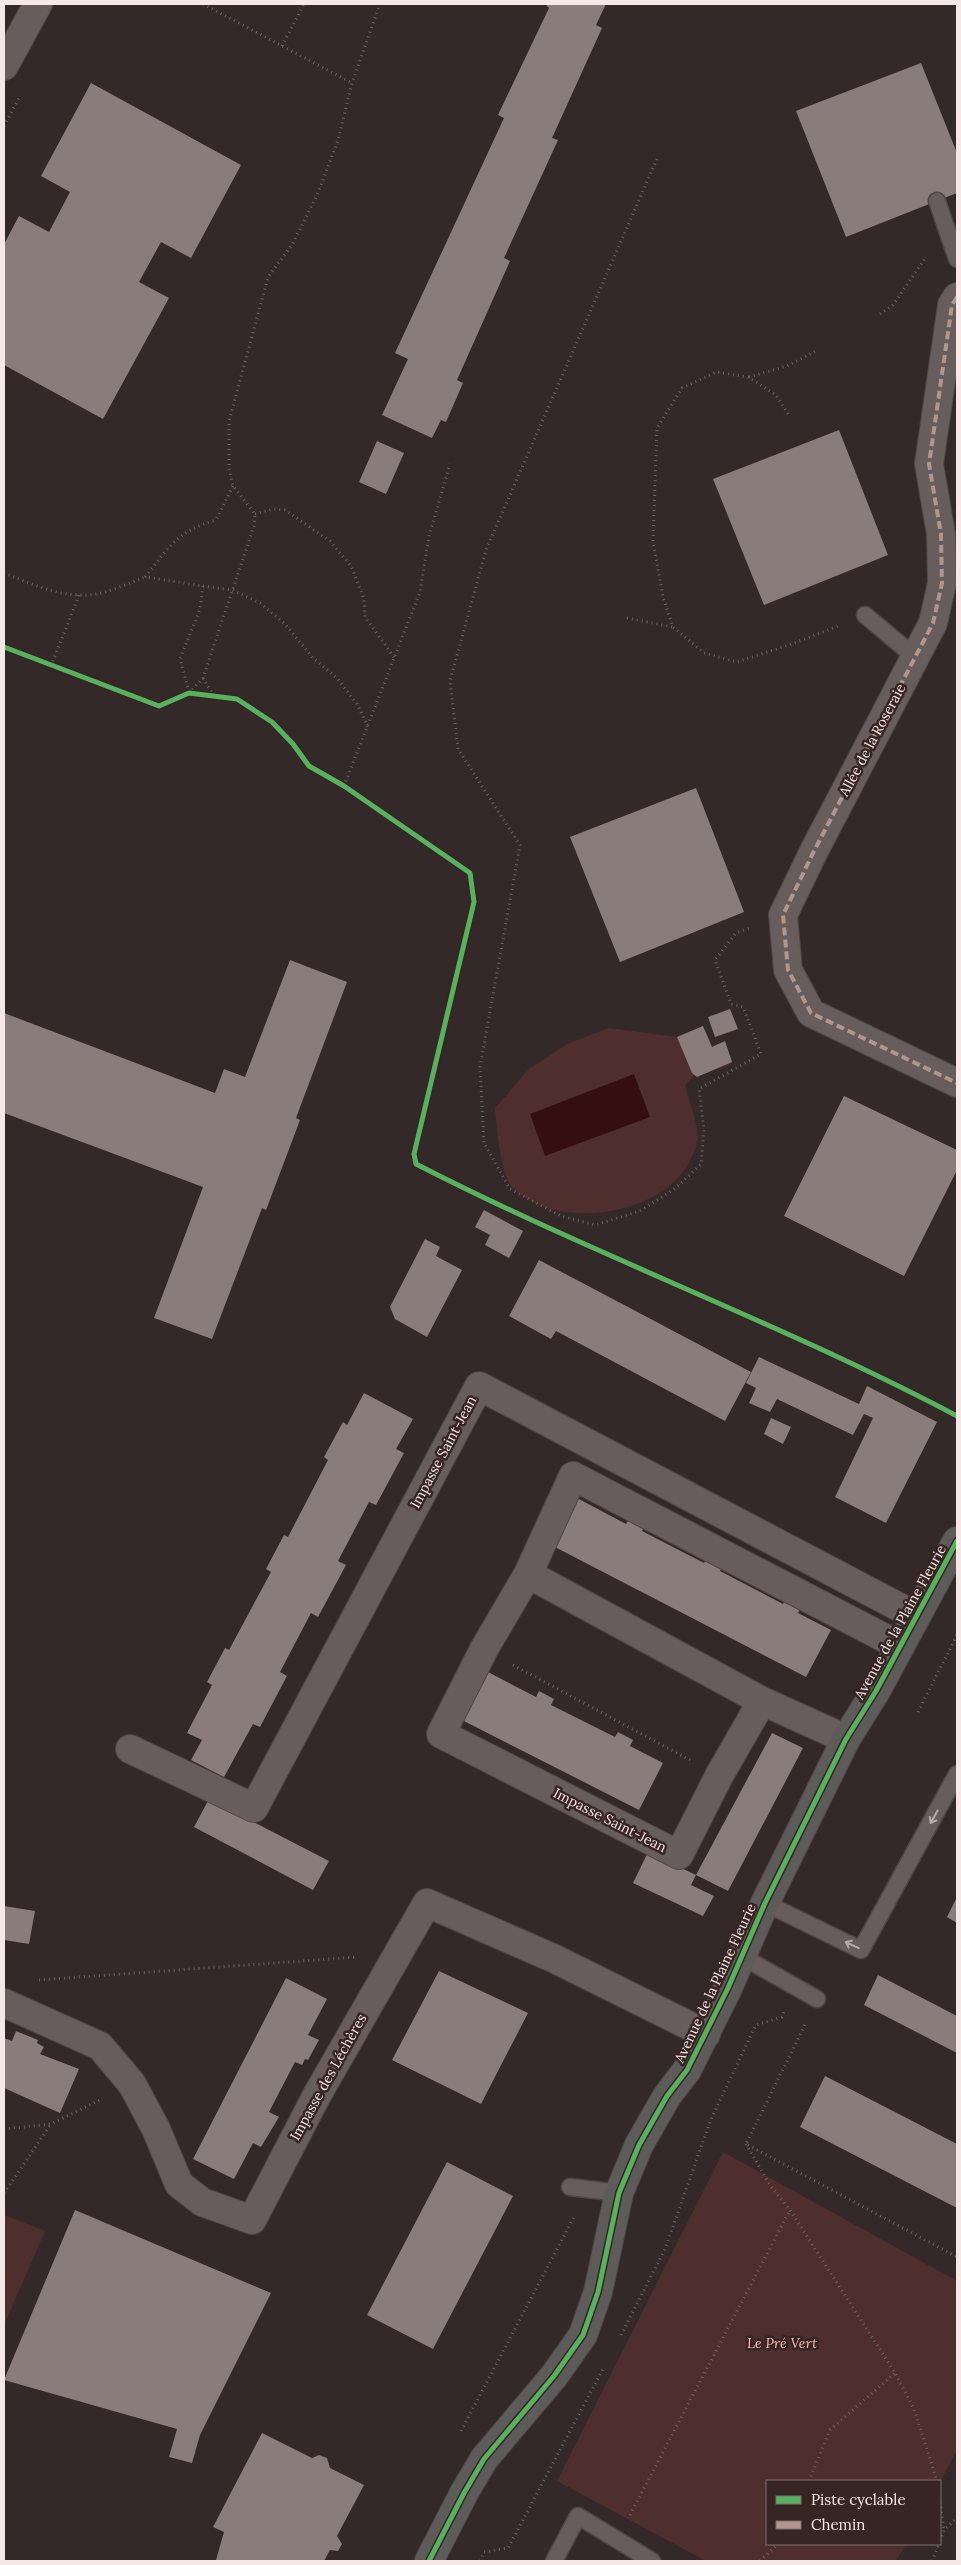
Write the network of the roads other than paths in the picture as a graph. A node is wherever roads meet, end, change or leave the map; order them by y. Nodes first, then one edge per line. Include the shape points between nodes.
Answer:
1 (38, 4) edge
2 (4, 66) edge
3 (937, 201) dead end
4 (957, 259) edge
5 (957, 297) edge
6 (865, 615) road end
7 (915, 657) junction
8 (957, 1083) edge
9 (957, 1542) edge
10 (528, 1574) junction
11 (916, 1616) junction
12 (900, 1646) junction
13 (762, 1701) junction
14 (846, 1739) junction
15 (130, 1749) dead end
16 (957, 1774) edge
17 (765, 1903) junction
18 (741, 1956) junction
19 (817, 1999) road end
20 (4, 2003) edge
21 (706, 2034) junction
22 (570, 2187) dead end
23 (619, 2193) junction
24 (429, 2561) edge
25 (554, 2561) edge
26 (652, 2561) edge

1 - 2 street
3 - 4 lane
5 - 7 street, Allée de la Roseraie via 952,305 930,464 941,534 942,584 933,623
6 - 7 lane
7 - 8 street, Allée de la Roseraie via 783,915 788,970 811,1013
9 - 11 street, Avenue de la Plaine Fleurie
10 - 12 street, Impasse Saint-Jean via 572,1476
10 - 13 street
10 - 13 street, Impasse Saint-Jean via 441,1734 679,1855
11 - 12 street, Avenue de la Plaine Fleurie
11 - 15 street, Impasse Saint-Jean via 479,1386 254,1808
12 - 14 street, Avenue de la Plaine Fleurie
13 - 14 street
14 - 17 street, Avenue de la Plaine Fleurie
16 -> 17 lane via 861,1950
17 - 18 street, Avenue de la Plaine Fleurie
18 - 19 lane
18 - 21 street, Avenue de la Plaine Fleurie
20 - 21 street, Impasse des Léchères via 100,2046 132,2084 156,2129 179,2184 202,2202 252,2220 317,2094 426,1903 555,1959
21 - 23 street, Avenue de la Plaine Fleurie via 639,2145
22 - 23 lane
23 - 24 street, Avenue de la Plaine Fleurie via 598,2292 583,2335 554,2376 484,2460
25 - 26 lane via 578,2516

